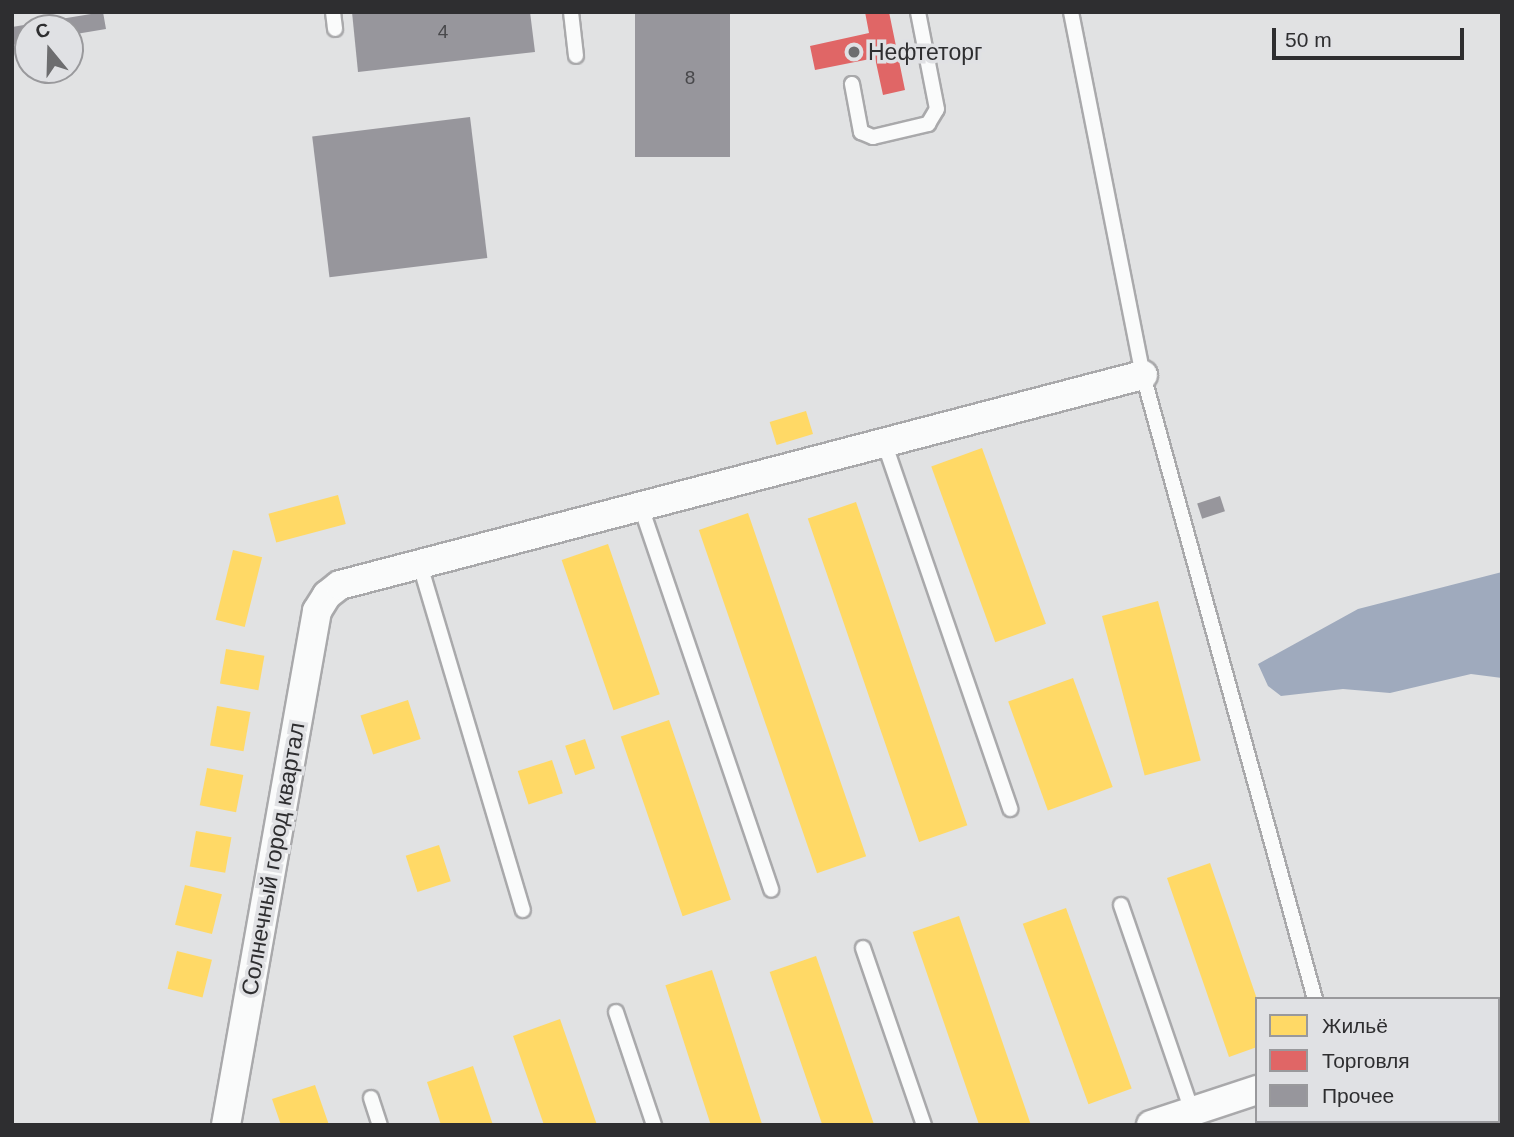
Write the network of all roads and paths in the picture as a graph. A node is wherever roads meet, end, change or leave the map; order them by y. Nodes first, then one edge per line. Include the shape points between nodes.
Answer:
1 (333, 12) edge
2 (571, 12) edge
3 (918, 12) edge
4 (1072, 12) edge
5 (335, 29) dead end
6 (576, 57) dead end
7 (852, 84) dead end
8 (1143, 375) junction
9 (885, 445) junction
10 (642, 510) junction
11 (420, 565) junction
12 (1010, 809) dead end
13 (771, 891) dead end
14 (1121, 905) dead end
15 (523, 910) dead end
16 (863, 948) dead end
17 (1314, 997) edge
18 (616, 1012) dead end
19 (1255, 1091) edge
20 (371, 1098) dead end
21 (1192, 1111) junction
22 (226, 1125) edge
23 (380, 1125) edge
24 (654, 1125) edge
25 (924, 1125) edge
26 (1151, 1125) edge

1 - 5 lane
2 - 6 lane
3 - 7 lane via 937,109 928,124 873,137 862,132
4 - 8 lane
8 - 9 street
8 - 17 lane
9 - 10 street
9 - 12 lane
10 - 11 street
10 - 13 lane
11 - 15 lane
11 - 22 street, Солнечный город квартал via 340,585 317,611
14 - 21 lane
16 - 25 lane
18 - 24 lane
19 - 21 street
20 - 23 lane
21 - 26 street

